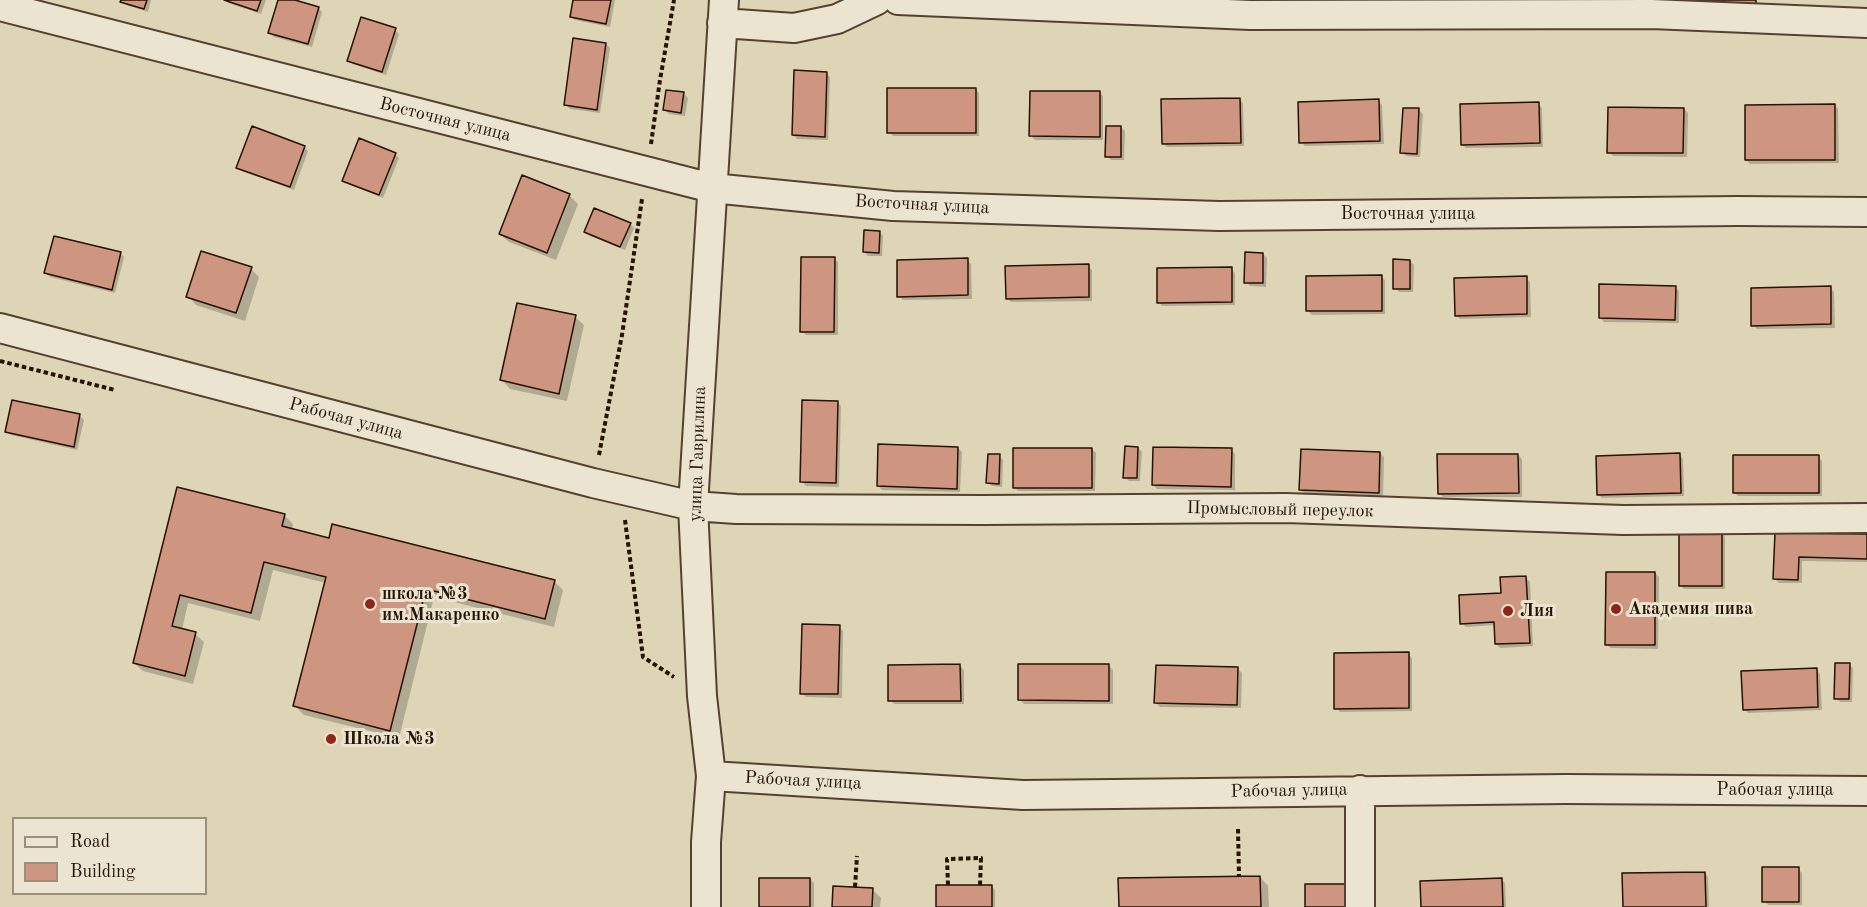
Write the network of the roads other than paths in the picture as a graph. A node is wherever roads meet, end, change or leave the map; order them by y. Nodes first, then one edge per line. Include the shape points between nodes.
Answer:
1 (877, 0) edge
2 (898, 0) edge
3 (0, 6) edge
4 (723, 11) edge
5 (1867, 23) edge
6 (712, 188) junction
7 (1867, 212) edge
8 (0, 328) edge
9 (693, 506) junction
10 (1867, 518) edge
11 (711, 776) junction
12 (1360, 790) junction
13 (1867, 791) edge
14 (706, 907) edge
15 (1360, 907) edge

1 - 4 street via 837,19 794,28
2 - 5 street via 1250,15 1651,14
3 - 6 street, Восточная улица
4 - 6 street, улица Гаврилина
6 - 7 street, Восточная улица via 893,206 1219,216
6 - 9 street, улица Гаврилина
8 - 9 street, Рабочая улица
9 - 10 street, Промысловый переулок via 971,510 1286,508 1623,520
9 - 11 street, улица Гаврилина via 702,696
11 - 12 street, Рабочая улица via 1023,795
11 - 14 street, улица Гаврилина
12 - 13 street, Рабочая улица
12 - 15 street

